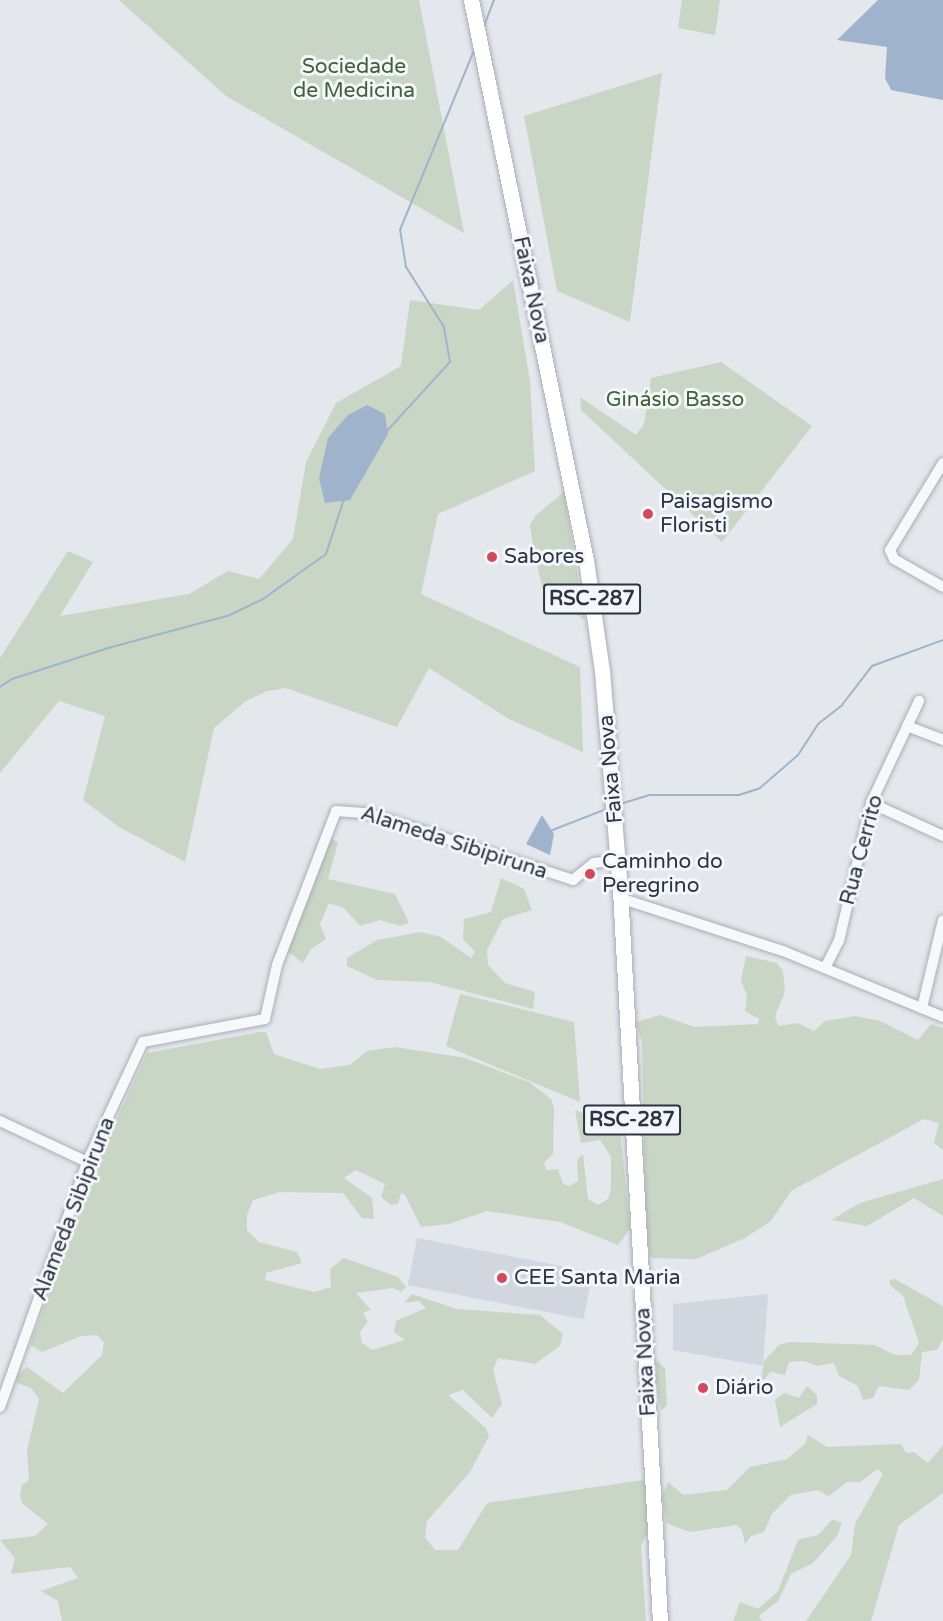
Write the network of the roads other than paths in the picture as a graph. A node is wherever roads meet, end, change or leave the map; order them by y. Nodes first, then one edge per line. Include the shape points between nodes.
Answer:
1 (471, 0) edge
2 (943, 463) edge
3 (943, 587) edge
4 (919, 701) dead end
5 (907, 726) junction
6 (943, 740) edge
7 (871, 803) junction
8 (943, 836) edge
9 (618, 860) junction
10 (620, 898) junction
11 (943, 920) edge
12 (825, 968) junction
13 (922, 1008) junction
14 (943, 1017) edge
15 (0, 1121) edge
16 (87, 1162) junction
17 (0, 1407) edge
18 (660, 1621) edge

1 - 9 highway, Faixa Nova / RSC-287 via 586,560 606,711
2 - 3 street via 891,541 894,560
4 - 5 street, Rua Cerrito
5 - 6 street
5 - 7 street, Rua Cerrito
7 - 8 street
7 - 12 street, Rua Cerrito via 839,941
9 - 10 highway, Faixa Nova / RSC-287
9 - 16 street, Alameda Sibipiruna via 594,863 573,880 367,813 339,810 278,965 265,1019 143,1042
10 - 12 street
10 - 18 highway, Faixa Nova / RSC-287
11 - 13 street
12 - 13 street
13 - 14 street
15 - 16 street
16 - 17 street, Alameda Sibipiruna

